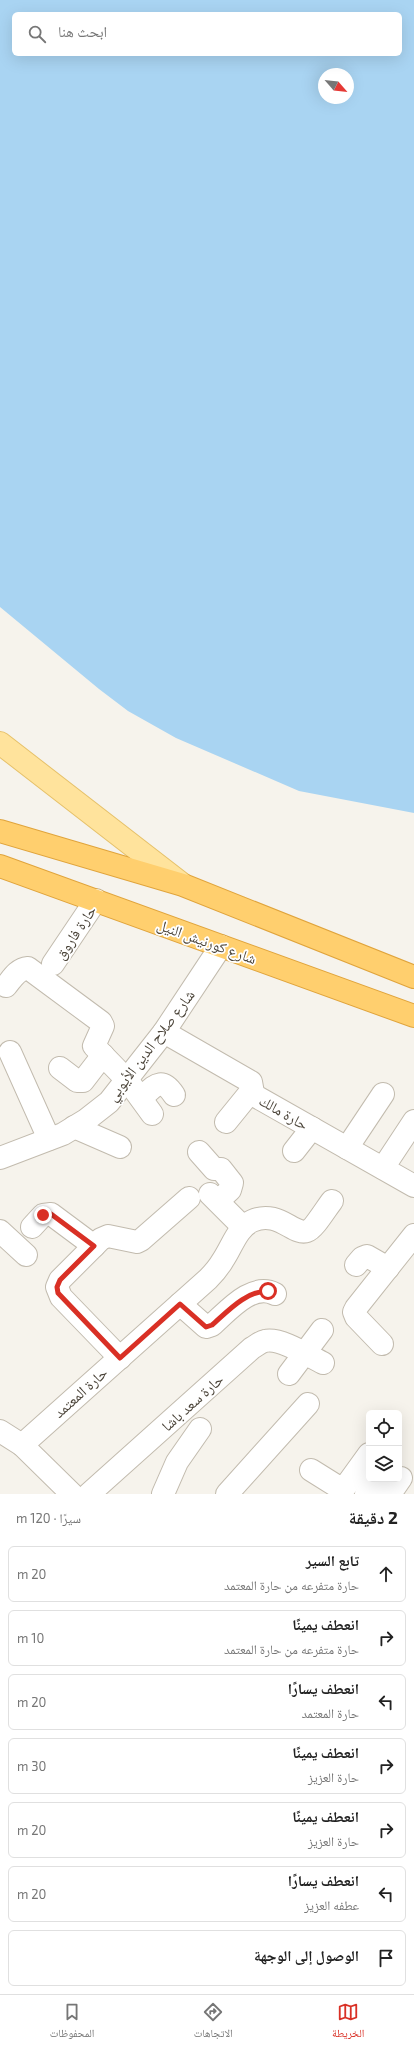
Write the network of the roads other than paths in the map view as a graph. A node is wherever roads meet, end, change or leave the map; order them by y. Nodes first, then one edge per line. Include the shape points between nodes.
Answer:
1 (0, 743) edge
2 (0, 831) edge
3 (0, 866) edge
4 (183, 885) junction
5 (96, 900) junction
6 (221, 946) junction
7 (53, 964) dead end
8 (414, 977) edge
9 (6, 986) dead end
10 (414, 1016) edge
11 (164, 1032) junction
12 (10, 1052) dead end
13 (103, 1055) junction
14 (60, 1068) dead end
15 (128, 1080) junction
16 (252, 1090) junction
17 (383, 1094) dead end
18 (174, 1095) dead end
19 (414, 1121) edge
20 (226, 1122) dead end
21 (74, 1127) junction
22 (312, 1128) junction
23 (49, 1139) junction
24 (120, 1147) dead end
25 (347, 1148) junction
26 (294, 1151) dead end
27 (199, 1152) dead end
28 (0, 1158) edge
29 (383, 1168) junction
30 (414, 1186) edge
31 (189, 1198) dead end
32 (332, 1200) dead end
33 (32, 1227) dead end
34 (243, 1227) junction
35 (0, 1231) edge
36 (414, 1236) edge
37 (94, 1246) junction
38 (26, 1255) dead end
39 (356, 1265) dead end
40 (388, 1268) junction
41 (275, 1294) dead end
42 (180, 1304) junction
43 (322, 1330) dead end
44 (382, 1344) dead end
45 (120, 1358) junction
46 (313, 1358) junction
47 (289, 1374) dead end
48 (308, 1404) dead end
49 (200, 1429) dead end
50 (0, 1431) edge
51 (22, 1445) junction
52 (366, 1458) edge
53 (320, 1482) edge
54 (374, 1482) edge
55 (72, 1494) edge
56 (89, 1494) edge
57 (164, 1494) edge
58 (226, 1494) edge
59 (366, 1494) edge

1 - 4 main road
2 - 4 highway
3 - 5 highway, شارع كورنيش النيل
4 - 8 highway
5 - 6 highway, شارع كورنيش النيل
5 - 7 street, حارة فاروق
6 - 10 highway, شارع كورنيش النيل
6 - 11 street, شارع صلاح الدين الأيوبي
9 - 13 street via 22,968 32,970 101,1022 103,1026 94,1046
11 - 15 street, شارع صلاح الدين الأيوبي
11 - 16 street, حارة مالك via 251,1082
12 - 23 street
13 - 14 street via 83,1081 77,1081
13 - 15 street
15 - 18 street via 146,1106 156,1084 161,1083 169,1087
15 - 21 street, شارع صلاح الدين الأيوبي via 109,1102
16 - 20 street
16 - 22 street, حارة مالك via 257,1097
17 - 25 street
19 - 29 street
21 - 23 street, شارع صلاح الدين الأيوبي
21 - 24 street
22 - 25 street, حارة مالك
22 - 26 street
23 - 28 street, شارع صلاح الدين الأيوبي
25 - 29 street, حارة مالك
27 - 34 street via 214,1169 220,1169 232,1183 230,1190 214,1197
29 - 30 street, حارة مالك
31 - 37 street via 141,1240 137,1242 108,1236
32 - 34 street via 307,1231 301,1231 274,1218 263,1218
33 - 37 street via 43,1215 51,1214
34 - 42 street, حارة المعتمد via 217,1269
35 - 38 street
36 - 40 street
37 - 45 street via 60,1280 58,1293
39 - 40 street via 367,1256
40 - 44 street via 354,1312
41 - 42 street via 264,1291 250,1294 206,1327
42 - 45 street, حارة المعتمد
43 - 46 street
45 - 51 street, حارة المعتمد
46 - 47 street
46 - 56 street, حارة سعد باشا via 278,1341 267,1340 252,1348
48 - 58 street
49 - 57 street via 177,1462
50 - 51 street
51 - 55 street
52 - 53 street via 343,1490
54 - 59 street

